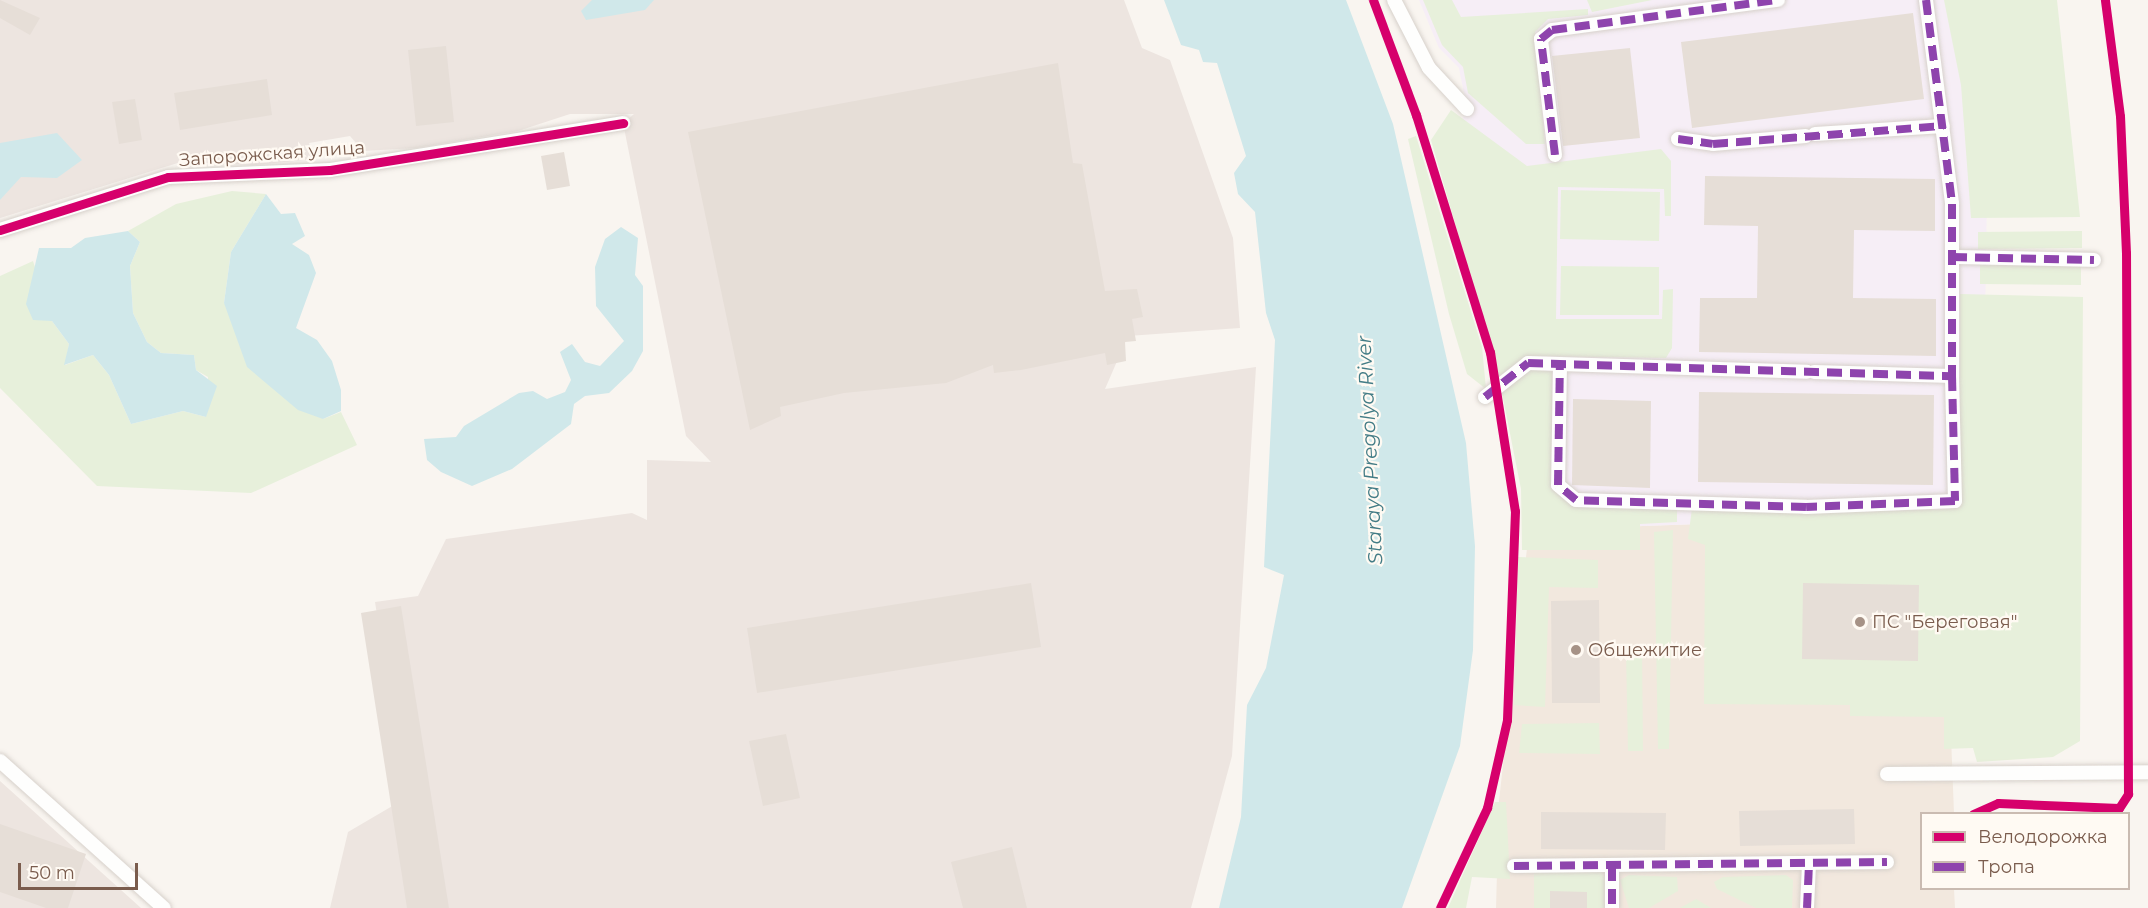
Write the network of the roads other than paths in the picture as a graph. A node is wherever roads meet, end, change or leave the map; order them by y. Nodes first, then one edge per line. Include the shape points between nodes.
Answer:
1 (1394, 0) edge
2 (1778, 0) edge
3 (1926, 0) edge
4 (1467, 109) dead end
5 (623, 123) dead end
6 (1944, 126) junction
7 (1678, 139) dead end
8 (1555, 155) dead end
9 (0, 230) edge
10 (1952, 257) junction
11 (2094, 260) dead end
12 (1560, 364) junction
13 (1952, 376) junction
14 (1485, 397) dead end
15 (0, 761) edge
16 (2148, 772) edge
17 (1887, 774) dead end
18 (1887, 862) dead end
19 (1809, 864) junction
20 (1514, 866) dead end
21 (1612, 866) junction
22 (164, 908) edge
23 (1612, 908) edge
24 (1807, 908) edge

1 - 4 street via 1429,68
2 - 8 street via 1552,30 1541,39
3 - 6 street
5 - 9 street, Запорожская улица via 330,170 168,177
6 - 7 street via 1713,144
6 - 10 street
10 - 11 street
10 - 13 street
12 - 13 street
12 - 13 street via 1558,485 1576,500 1806,507 1955,501
12 - 14 street via 1528,363
15 - 22 street
16 - 17 street
18 - 19 street
19 - 21 street
19 - 24 street
20 - 21 street
21 - 23 street

